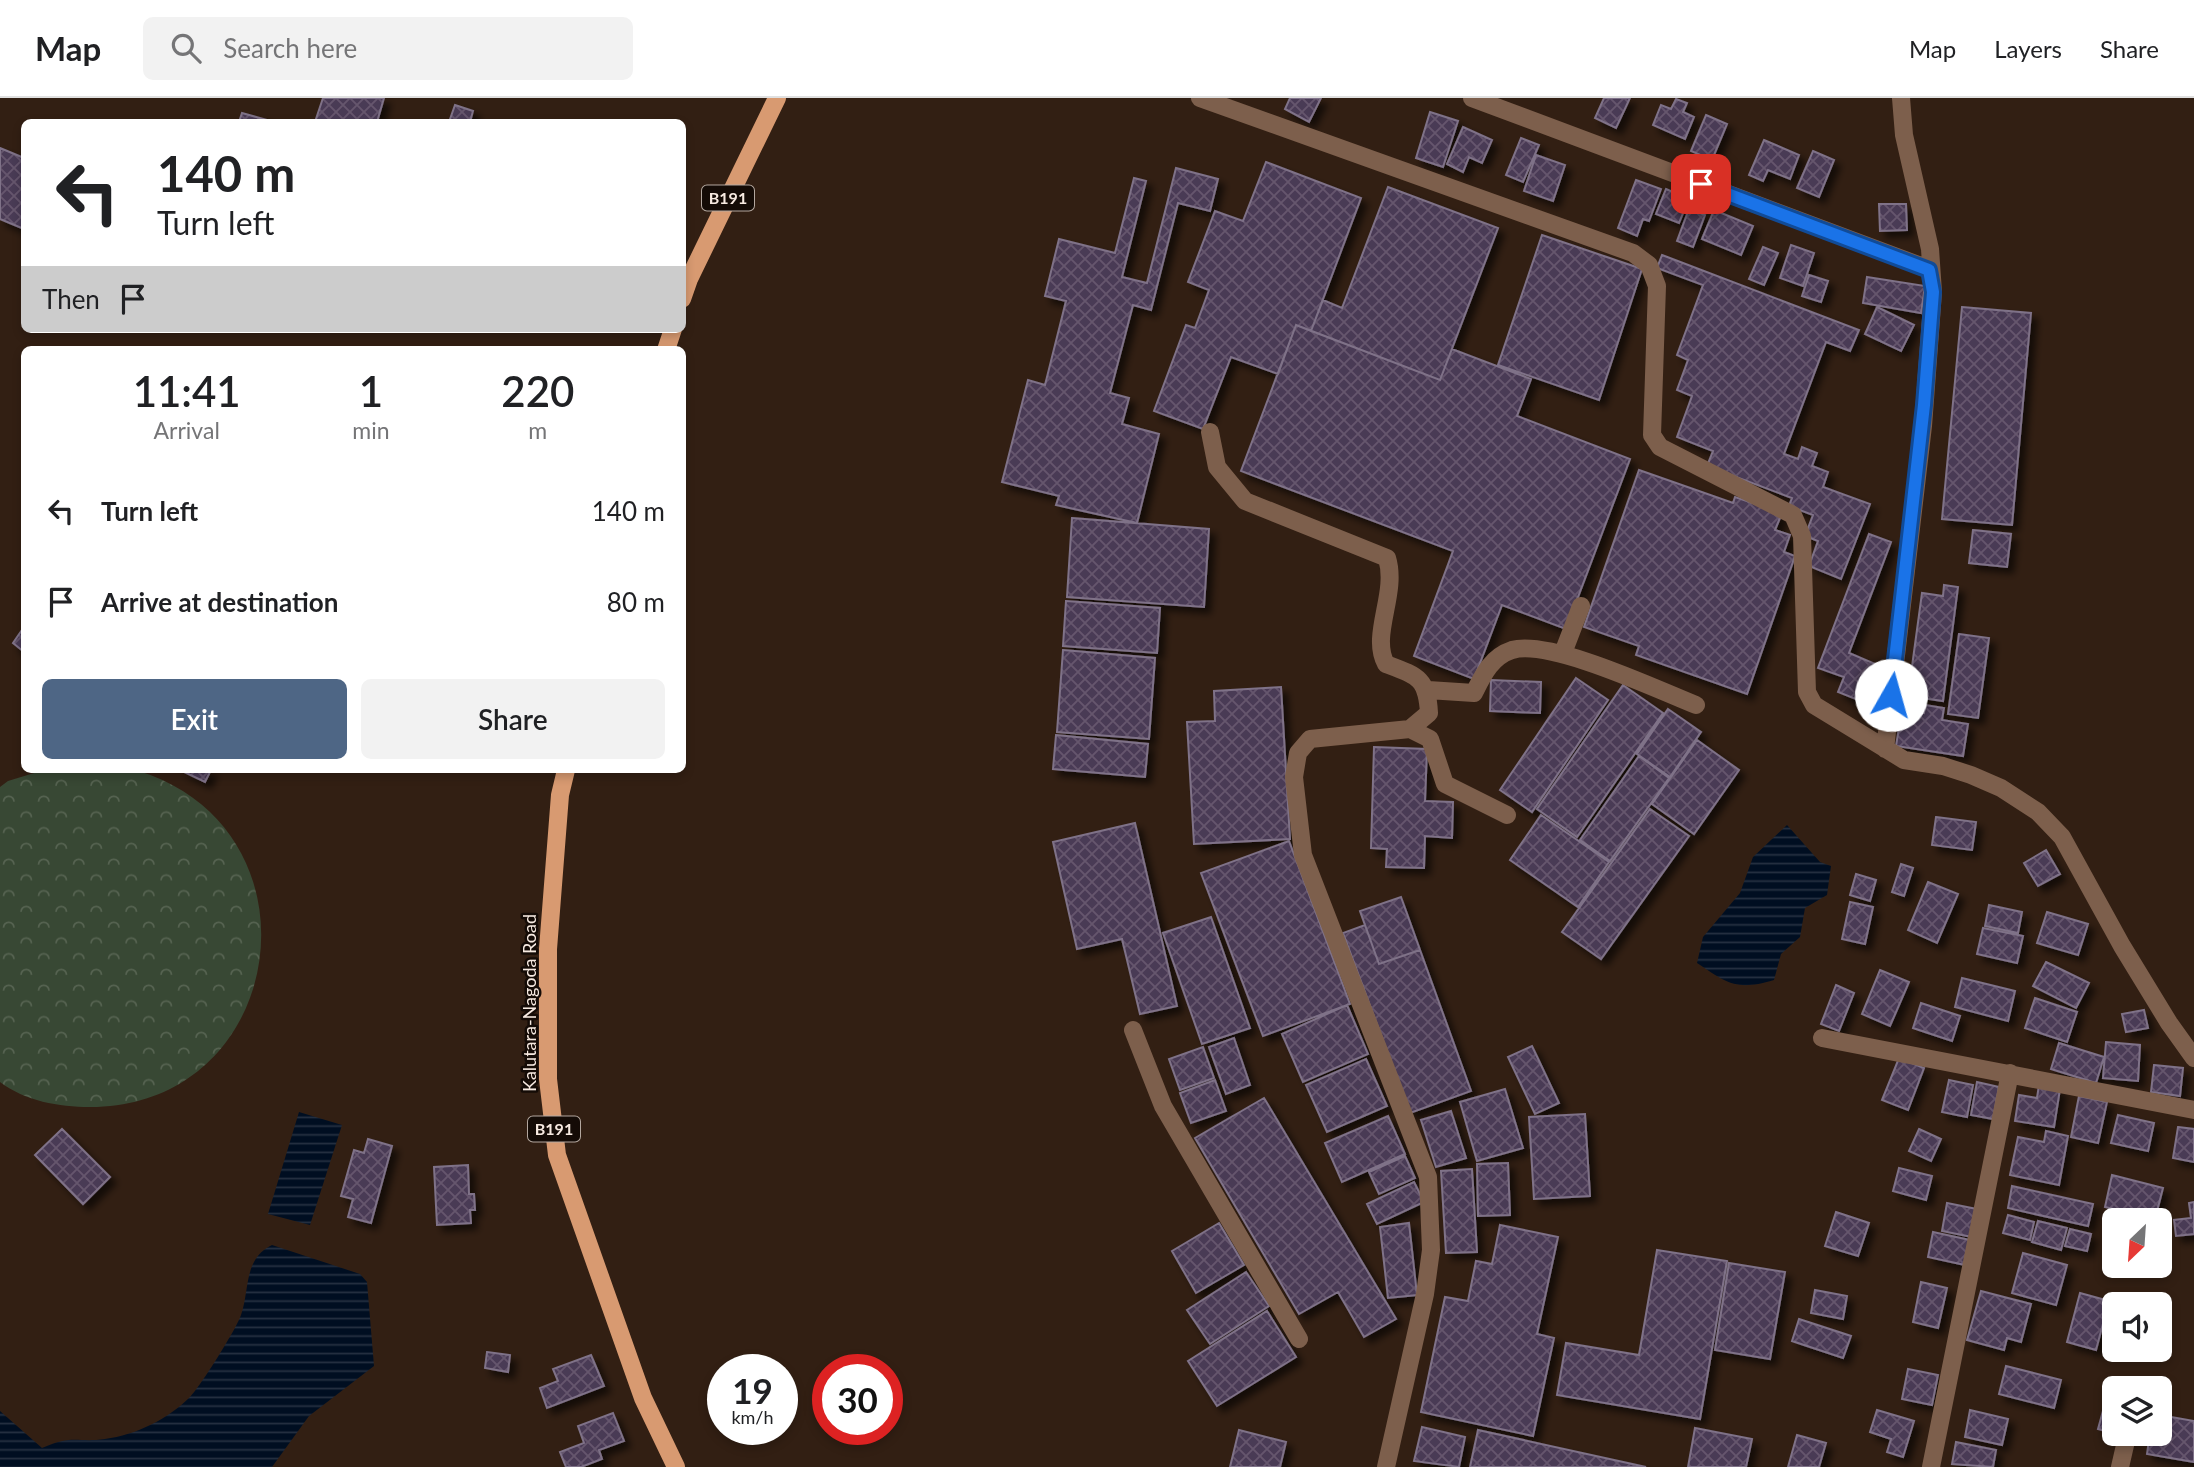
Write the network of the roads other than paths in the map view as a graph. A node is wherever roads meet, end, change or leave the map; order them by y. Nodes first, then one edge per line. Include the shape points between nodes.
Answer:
1 (777, 98) edge
2 (1200, 98) edge
3 (1472, 98) edge
4 (1901, 98) edge
5 (1929, 270) junction
6 (686, 288) edge
7 (1210, 432) dead end
8 (1581, 606) dead end
9 (1563, 653) junction
10 (1428, 690) junction
11 (1696, 705) dead end
12 (1410, 729) junction
13 (1885, 749) junction
14 (565, 773) edge
15 (1507, 815) dead end
16 (1133, 1030) dead end
17 (1822, 1038) dead end
18 (2194, 1058) edge
19 (2010, 1073) junction
20 (2194, 1110) edge
21 (1299, 1339) dead end
22 (2125, 1446) edge
23 (676, 1467) edge
24 (1386, 1467) edge
25 (1931, 1467) edge
26 (2120, 1467) edge

1 - 6 main road, B191
2 - 13 street via 1633,253 1649,265 1657,286 1652,435 1660,447 1793,515 1802,536 1807,692 1814,705
3 - 5 street
4 - 5 street via 1904,135 1930,249
5 - 13 street via 1933,292 1923,426
7 - 10 street via 1217,467 1245,500 1387,558 1392,575 1379,651 1386,664 1416,675
8 - 9 street
9 - 10 street via 1513,650 1489,664 1474,693
9 - 11 street
10 - 12 street via 1429,713
12 - 15 street via 1430,739 1445,784
12 - 24 street via 1310,739 1298,753 1293,777 1303,855 1428,1177 1431,1250 1425,1294
13 - 18 street via 1904,761 1971,775 2038,812 2062,837 2122,946
14 - 23 main road, Kalutara-Nagoda Road / B191 via 548,949 548,1079 557,1156 643,1398
16 - 21 street via 1163,1106
17 - 19 street
19 - 20 street
19 - 25 street
22 - 26 street

